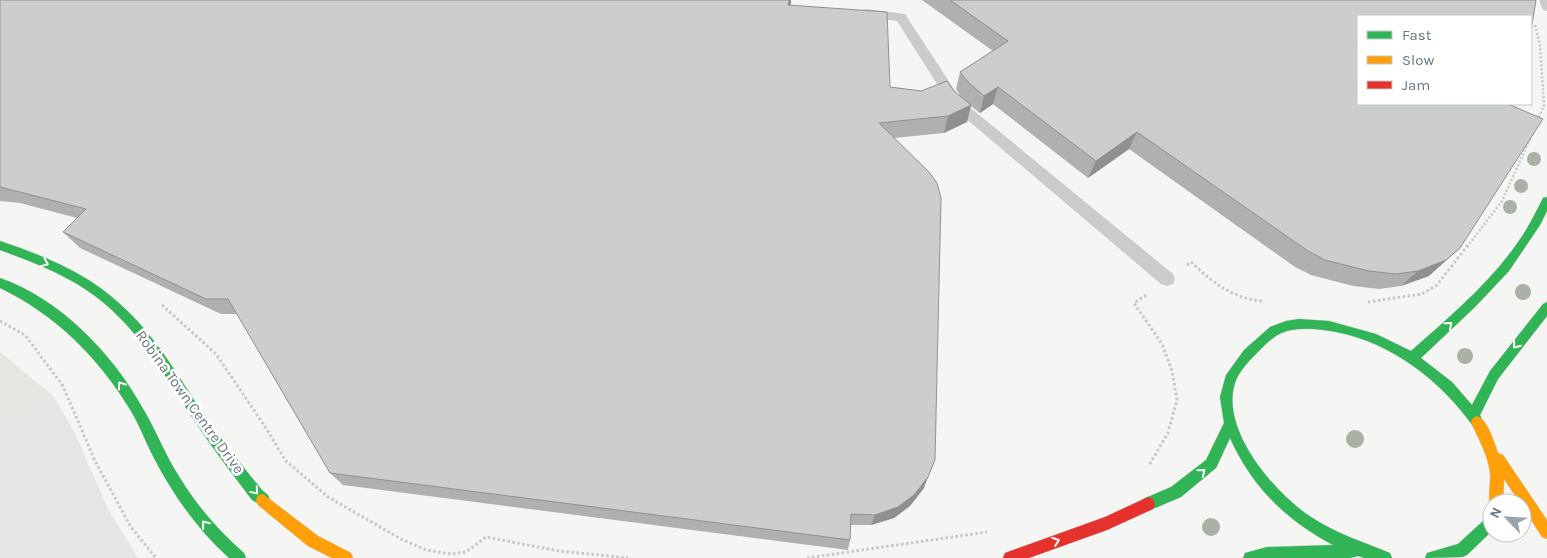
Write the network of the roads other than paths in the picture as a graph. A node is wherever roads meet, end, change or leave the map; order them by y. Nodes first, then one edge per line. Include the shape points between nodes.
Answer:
1 (1544, 0) edge
2 (1547, 7) edge
3 (855, 12) edge
4 (1546, 205) edge
5 (0, 245) edge
6 (1167, 279) dead end
7 (0, 283) edge
8 (1547, 307) edge
9 (1413, 357) junction
10 (1474, 414) junction
11 (1230, 425) junction
12 (1493, 451) junction
13 (1498, 493) edge
14 (1482, 531) edge
15 (1547, 532) edge
16 (1357, 551) junction
17 (239, 558) edge
18 (346, 558) edge
19 (1010, 558) edge
20 (1250, 558) edge
21 (1385, 558) edge
22 (1432, 558) edge

1 - 2 lane
3 - 6 lane via 901,17 956,103
9 -> 4 street via 1462,314 1510,263
5 -> 18 street, Robina Town Centre Drive via 54,266 81,281 131,321 159,354 199,417 257,495 313,541
17 -> 7 street via 218,541 196,513 158,456 136,407 103,361 48,308
8 -> 10 street via 1494,375
9 - 10 street via 1447,383
9 - 11 street via 1377,338 1340,328 1306,325 1275,331 1248,353 1229,381 1226,402
10 - 12 street
11 - 16 street via 1246,462 1274,498 1312,529
19 -> 11 street via 1176,492 1211,464
12 - 13 street
12 - 15 street
14 - 22 street via 1462,550
16 - 20 street via 1267,554
16 - 21 street

